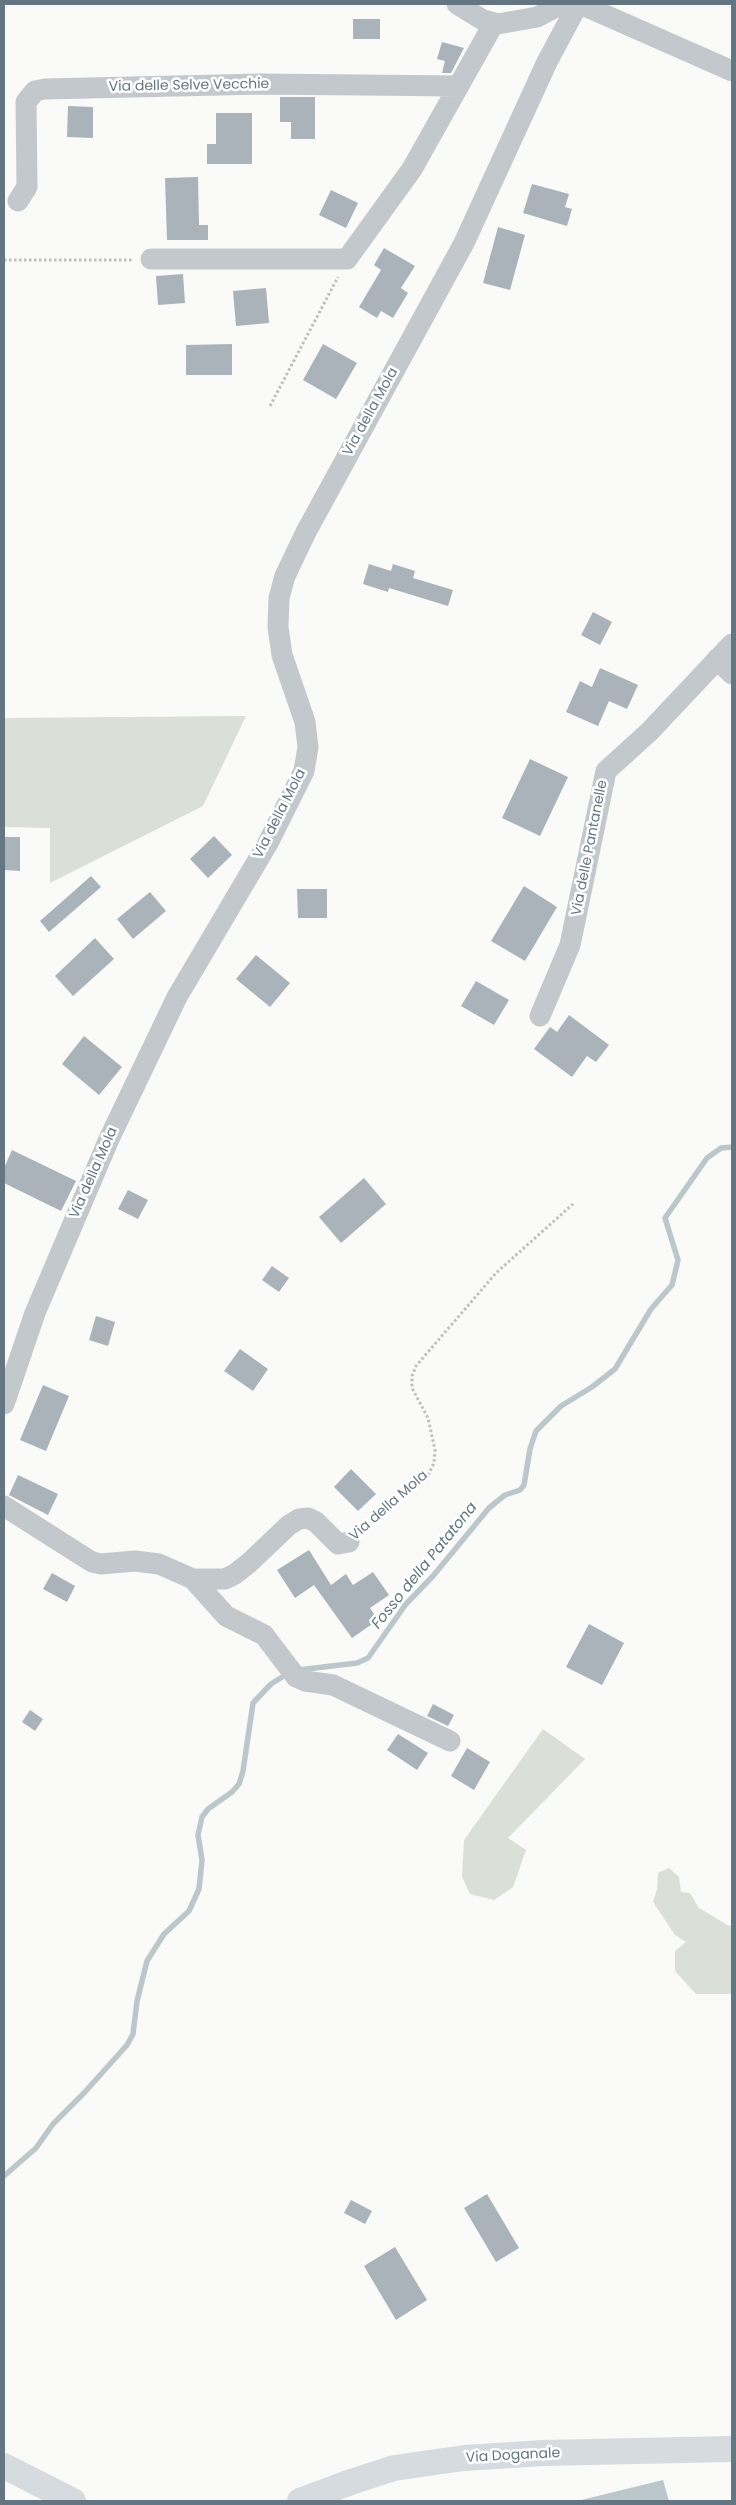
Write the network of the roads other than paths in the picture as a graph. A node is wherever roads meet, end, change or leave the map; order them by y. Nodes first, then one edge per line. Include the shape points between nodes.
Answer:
1 (457, 4) edge
2 (562, 4) edge
3 (579, 4) edge
4 (494, 23) junction
5 (732, 72) edge
6 (459, 86) junction
7 (18, 201) dead end
8 (151, 260) road end
9 (732, 644) edge
10 (725, 666) edge
11 (540, 1016) dead end
12 (4, 1404) edge
13 (4, 1506) edge
14 (350, 1542) road end
15 (193, 1579) junction
16 (450, 1741) dead end
17 (732, 2449) edge
18 (4, 2466) edge
19 (73, 2501) edge
20 (300, 2501) edge

1 - 4 street
2 - 4 street via 527,20
3 - 5 street
3 - 12 street, Via della Mola via 547,62 464,243 285,576 279,598 278,627 282,655 305,722 308,747 304,772 268,843 177,997 105,1147 35,1313
4 - 6 street
6 - 7 street, Via delle Selve Vecchie via 262,84 35,91 26,102 27,187
6 - 8 street via 412,169 347,259
9 - 10 street, Via delle Pantanelle
10 - 11 street, Via delle Pantanelle via 606,771 570,945
13 - 15 street, Via della Mola via 92,1562 159,1564
14 - 15 street, Via della Mola via 338,1544 316,1522 308,1518 299,1519 289,1524 235,1574 225,1579
15 - 16 street, Via della Mola via 226,1616 264,1635 291,1672 305,1681 333,1684
17 - 20 main road, Via Doganale via 464,2458 394,2468
18 - 19 main road

